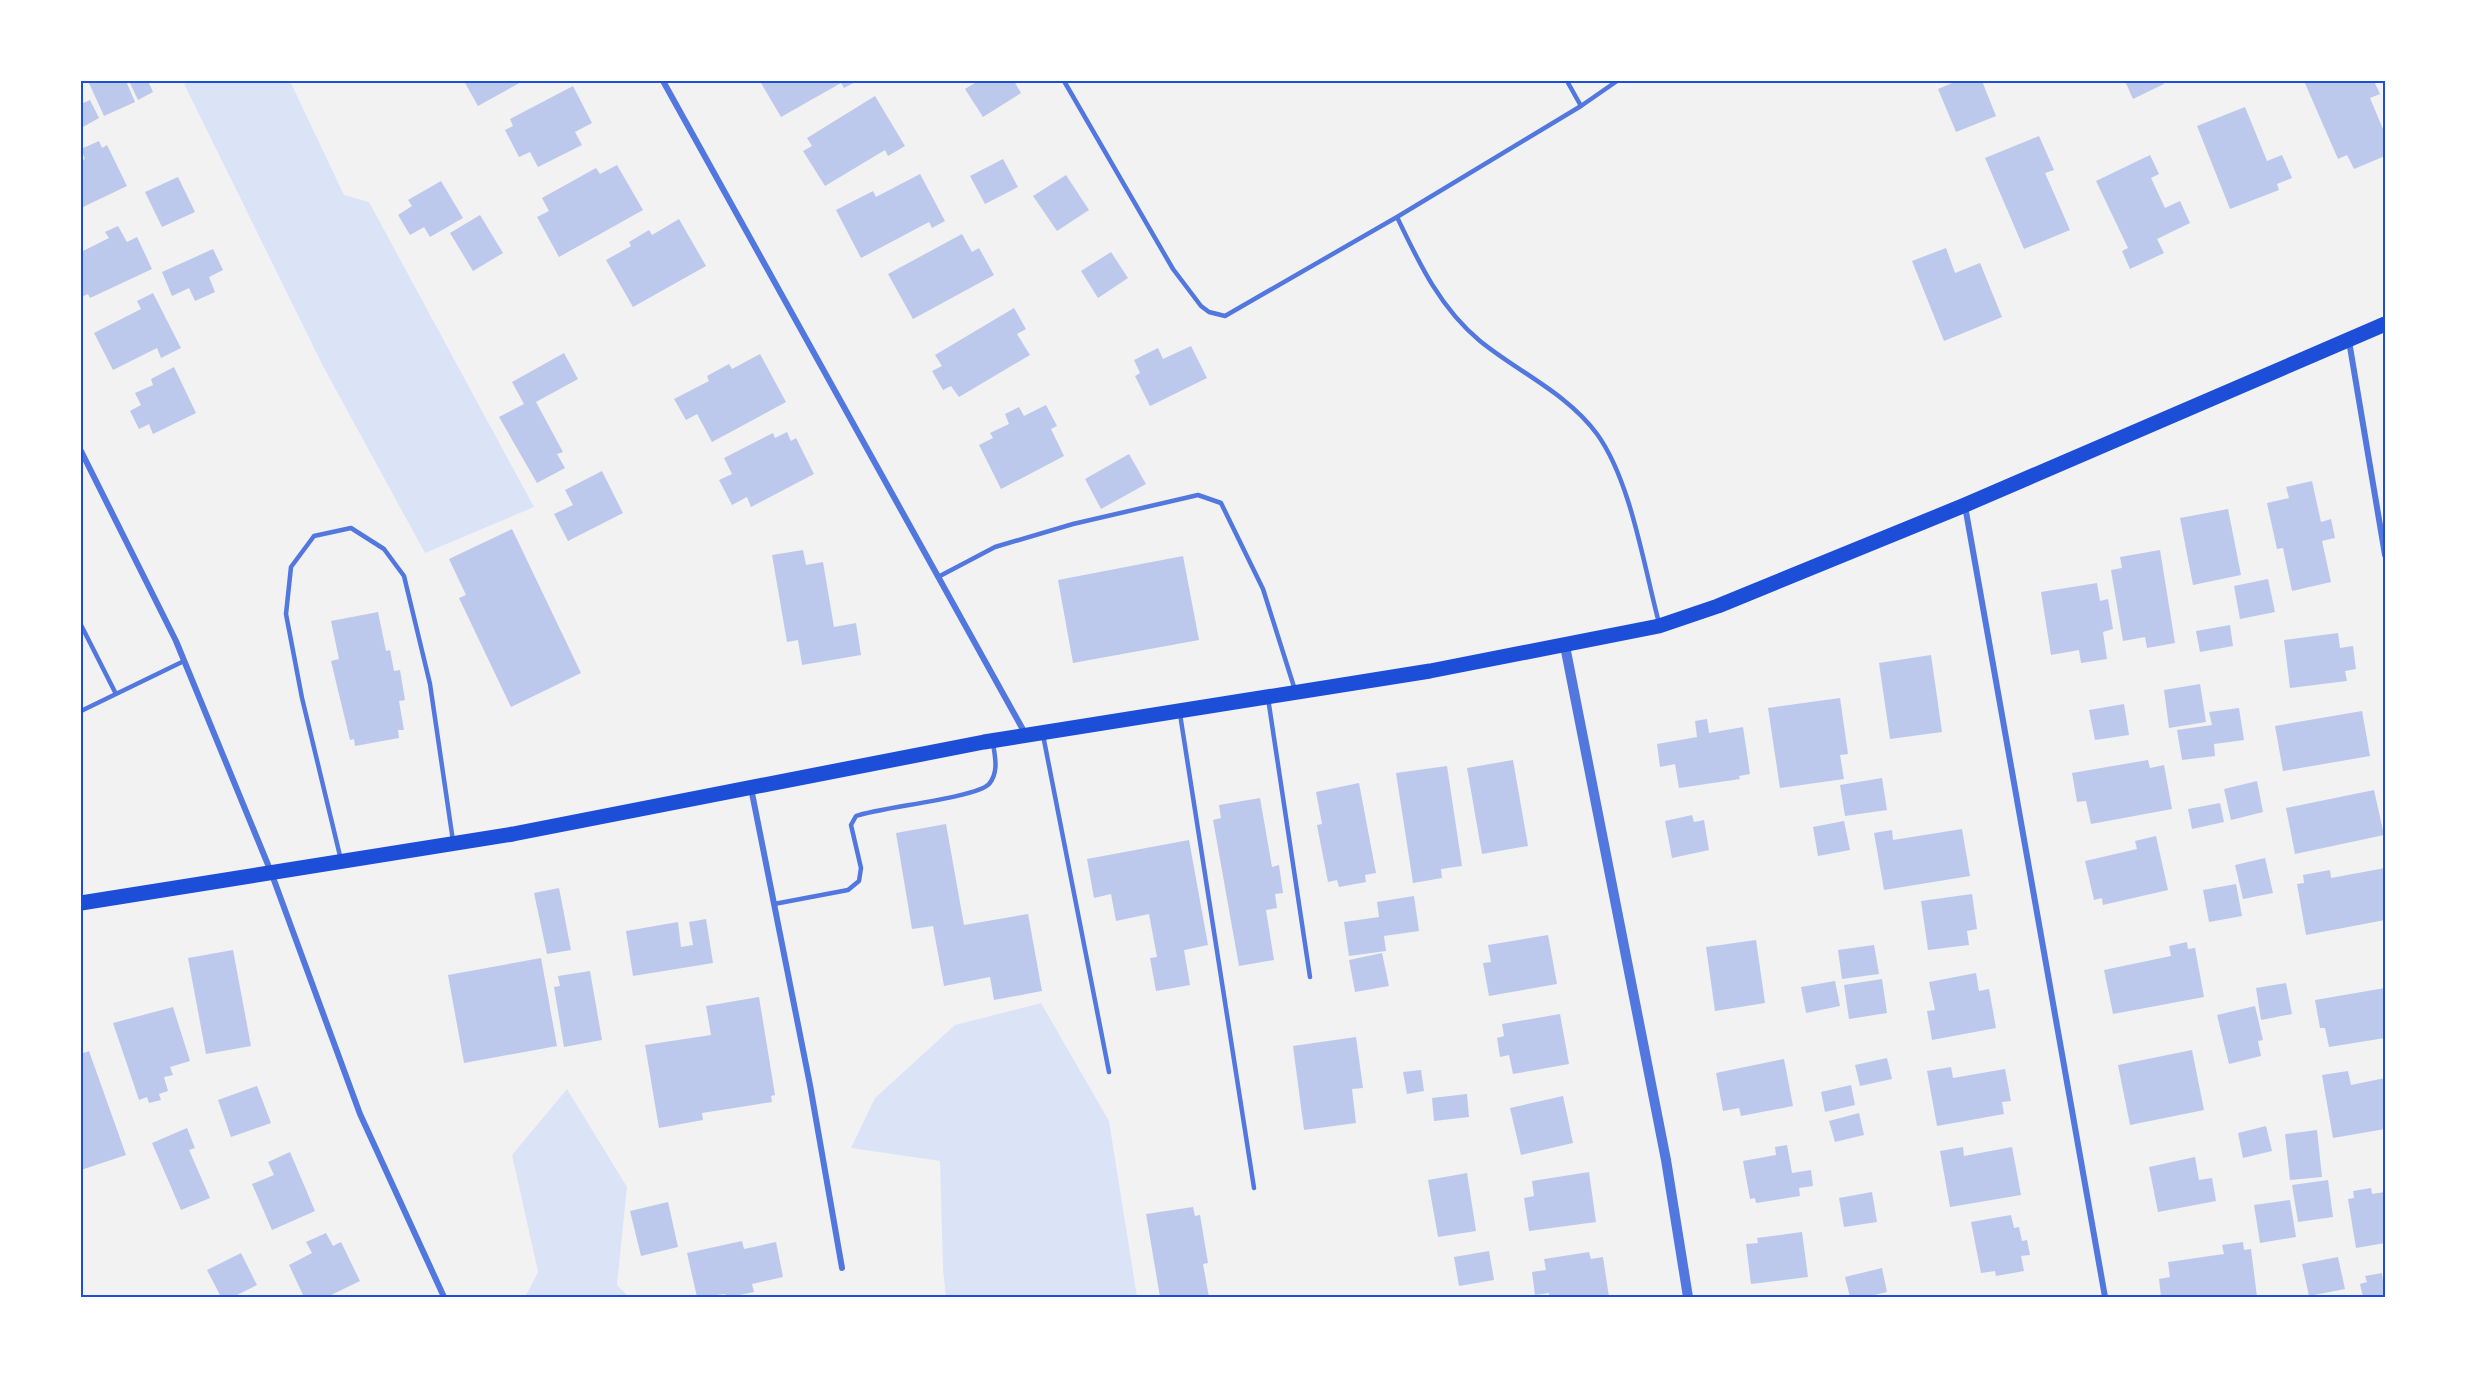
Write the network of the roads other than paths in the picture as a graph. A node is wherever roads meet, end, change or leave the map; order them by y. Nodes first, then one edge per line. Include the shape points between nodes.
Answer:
1 (663, 81) edge
2 (1064, 81) edge
3 (1567, 81) edge
4 (1617, 81) edge
5 (1581, 106) junction
6 (1397, 217) junction
7 (2385, 324) edge
8 (2349, 340) junction
9 (81, 451) edge
10 (1965, 505) junction
11 (2385, 555) edge
12 (938, 577) junction
13 (81, 625) edge
14 (1659, 626) junction
15 (1565, 646) junction
16 (184, 661) junction
17 (1296, 693) junction
18 (116, 694) junction
19 (1268, 697) junction
20 (81, 711) edge
21 (1180, 711) junction
22 (1042, 733) junction
23 (1026, 735) junction
24 (993, 740) junction
25 (751, 787) junction
26 (453, 843) junction
27 (342, 861) junction
28 (271, 872) junction
29 (81, 903) edge
30 (774, 904) junction
31 (1310, 977) dead end
32 (1108, 1072) dead end
33 (1254, 1188) dead end
34 (842, 1268) dead end
35 (444, 1297) edge
36 (1688, 1297) edge
37 (2105, 1297) edge

1 - 12 street
2 - 6 lane via 1173,269 1201,306 1217,316 1231,315
3 - 5 lane
4 - 5 lane
5 - 6 lane
6 - 14 lane via 1426,276 1462,324 1543,384 1596,433 1609,452 1626,496
7 - 8 main road
8 - 10 main road
8 - 11 street
9 - 16 street
10 - 14 main road via 1718,606
10 - 37 street
12 - 17 lane via 995,547 1198,495 1221,503 1263,589
12 - 23 street
13 - 18 lane
14 - 15 main road
15 - 17 main road
15 - 36 street via 1666,1161
16 - 18 lane
16 - 28 street
17 - 19 main road
18 - 20 lane
19 - 21 main road
19 - 31 lane
21 - 22 main road
21 - 33 lane
22 - 23 main road
22 - 32 lane
23 - 24 main road
24 - 25 main road
24 - 30 lane via 996,769 988,785 970,793 856,816 851,825 861,868 859,881 848,890
25 - 26 main road
25 - 30 street
26 - 27 main road
26 - 27 lane via 430,684 404,576 384,549 351,528 314,536 291,567 286,614
27 - 28 main road
28 - 29 main road
28 - 35 street via 360,1114
30 - 34 street

